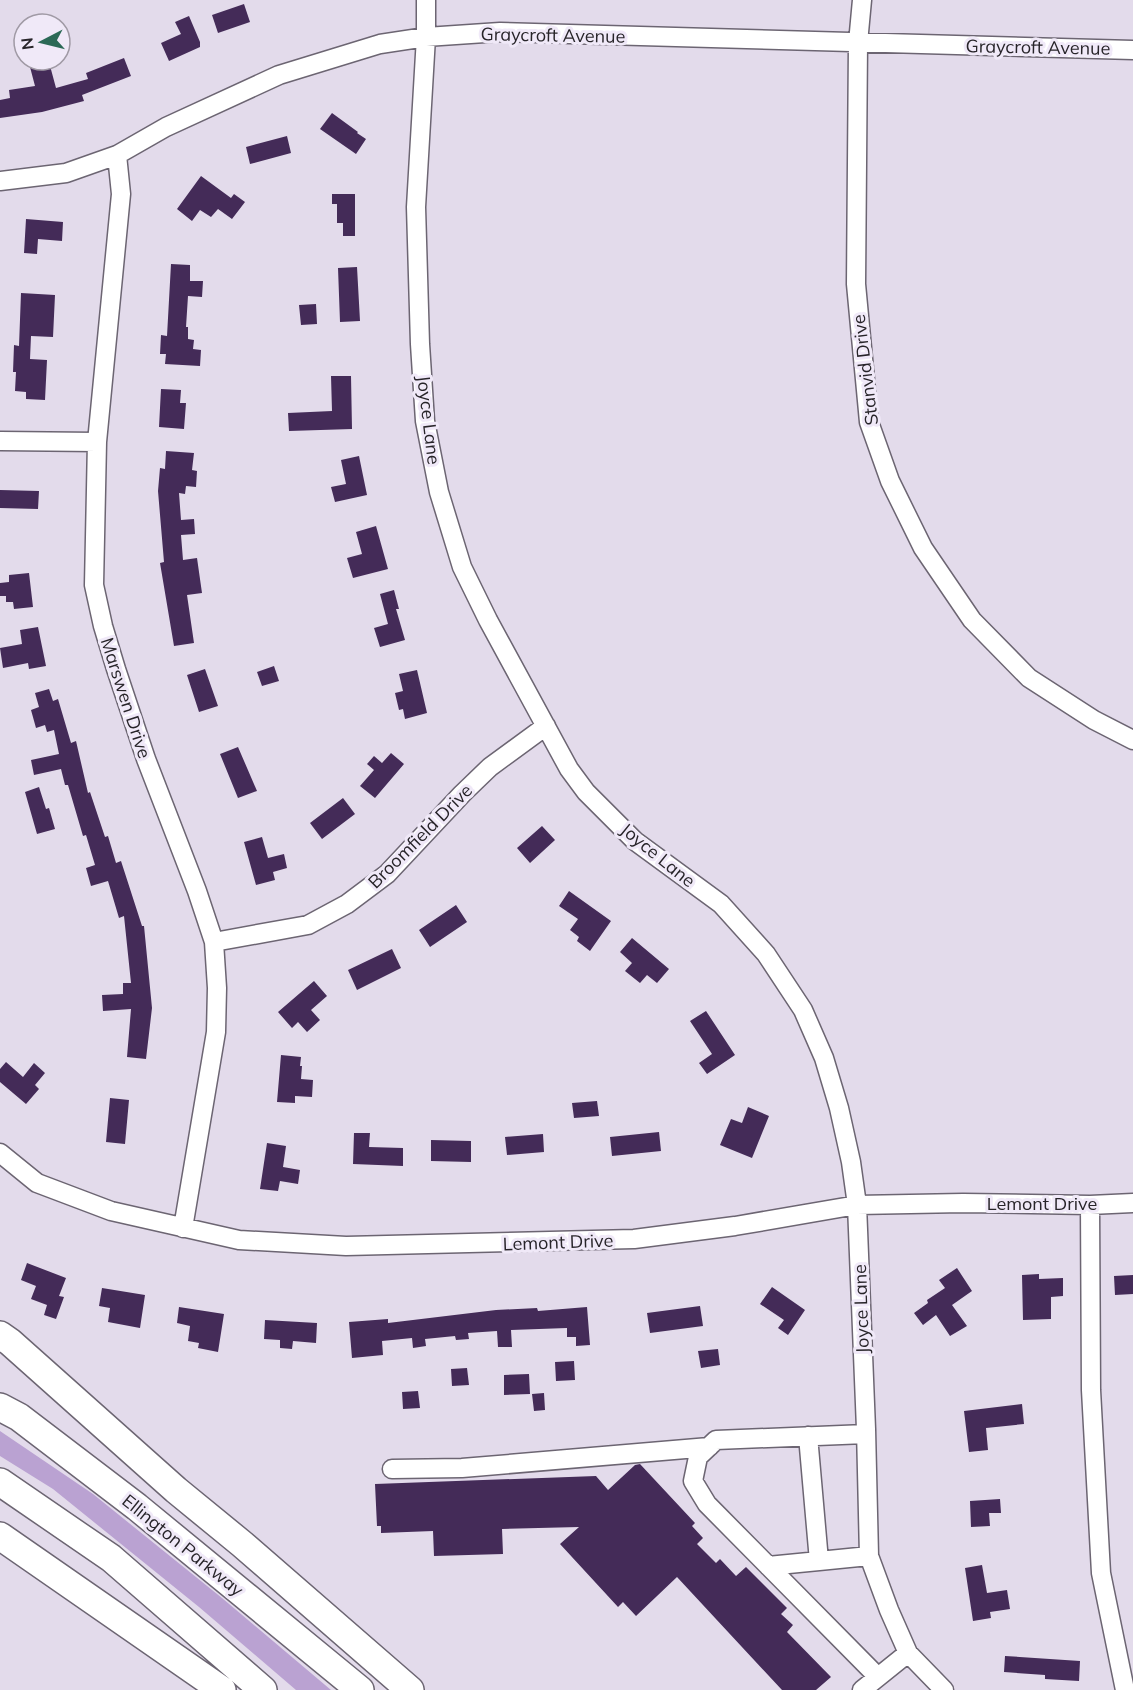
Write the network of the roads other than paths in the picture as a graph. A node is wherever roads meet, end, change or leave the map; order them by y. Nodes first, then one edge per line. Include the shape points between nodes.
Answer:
1 (426, 0) edge
2 (862, 0) edge
3 (426, 37) junction
4 (858, 43) junction
5 (1133, 50) edge
6 (117, 155) junction
7 (0, 181) edge
8 (0, 441) edge
9 (97, 442) junction
10 (546, 726) junction
11 (1133, 740) edge
12 (214, 942) junction
13 (0, 1153) edge
14 (1133, 1203) edge
15 (1090, 1204) junction
16 (857, 1205) junction
17 (183, 1228) junction
18 (0, 1335) edge
19 (6, 1409) edge
20 (866, 1434) junction
21 (808, 1436) junction
22 (709, 1447) junction
23 (392, 1469) dead end
24 (0, 1482) edge
25 (0, 1536) edge
26 (869, 1557) junction
27 (819, 1561) junction
28 (768, 1566) junction
29 (908, 1653) junction
30 (878, 1677) junction
31 (222, 1690) edge
32 (262, 1690) edge
33 (360, 1690) edge
34 (410, 1690) edge
35 (862, 1690) edge
36 (944, 1690) edge
37 (1125, 1690) edge

1 - 3 street, Joyce Lane
2 - 4 street, Stanvid Drive
3 - 4 street, Graycroft Avenue via 500,32
3 - 6 street, Graycroft Avenue via 380,44 279,75 166,127
3 - 10 street, Joyce Lane via 416,207 425,421 439,492 462,567
4 - 5 street, Graycroft Avenue
4 - 11 street, Stanvid Drive via 856,284 869,422 890,481 923,548 972,620 1029,678
6 - 7 street, Graycroft Avenue via 66,173
6 - 9 street, Marswen Drive via 121,194
8 - 9 street
9 - 12 street, Marswen Drive via 94,585 103,626 142,748
10 - 12 street, Broomfield Drive via 490,767 387,874 347,904 308,925
10 - 16 street, Joyce Lane via 568,769 586,792 635,841 721,904 766,954 803,1010 824,1058 839,1108
12 - 17 street, Marswen Drive via 216,1032
13 - 17 street, Lemont Drive via 37,1183 111,1211
14 - 15 street, Lemont Drive
15 - 16 street, Lemont Drive
15 - 37 street via 1091,1390 1101,1572
16 - 17 street, Lemont Drive via 624,1240 346,1246 239,1240
16 - 20 street, Joyce Lane
18 - 34 highway
19 - 33 highway, Ellington Parkway via 137,1507
20 - 21 street
20 - 26 street, Joyce Lane
21 - 22 street via 716,1440
21 - 27 street
22 - 23 street via 462,1468
22 - 28 street via 698,1456 693,1481 707,1504
24 - 32 highway via 111,1558
25 - 31 highway
26 - 27 street
26 - 29 street, Joyce Lane
27 - 28 street
28 - 30 street
29 - 30 street
29 - 36 street, Joyce Lane
30 - 35 street

